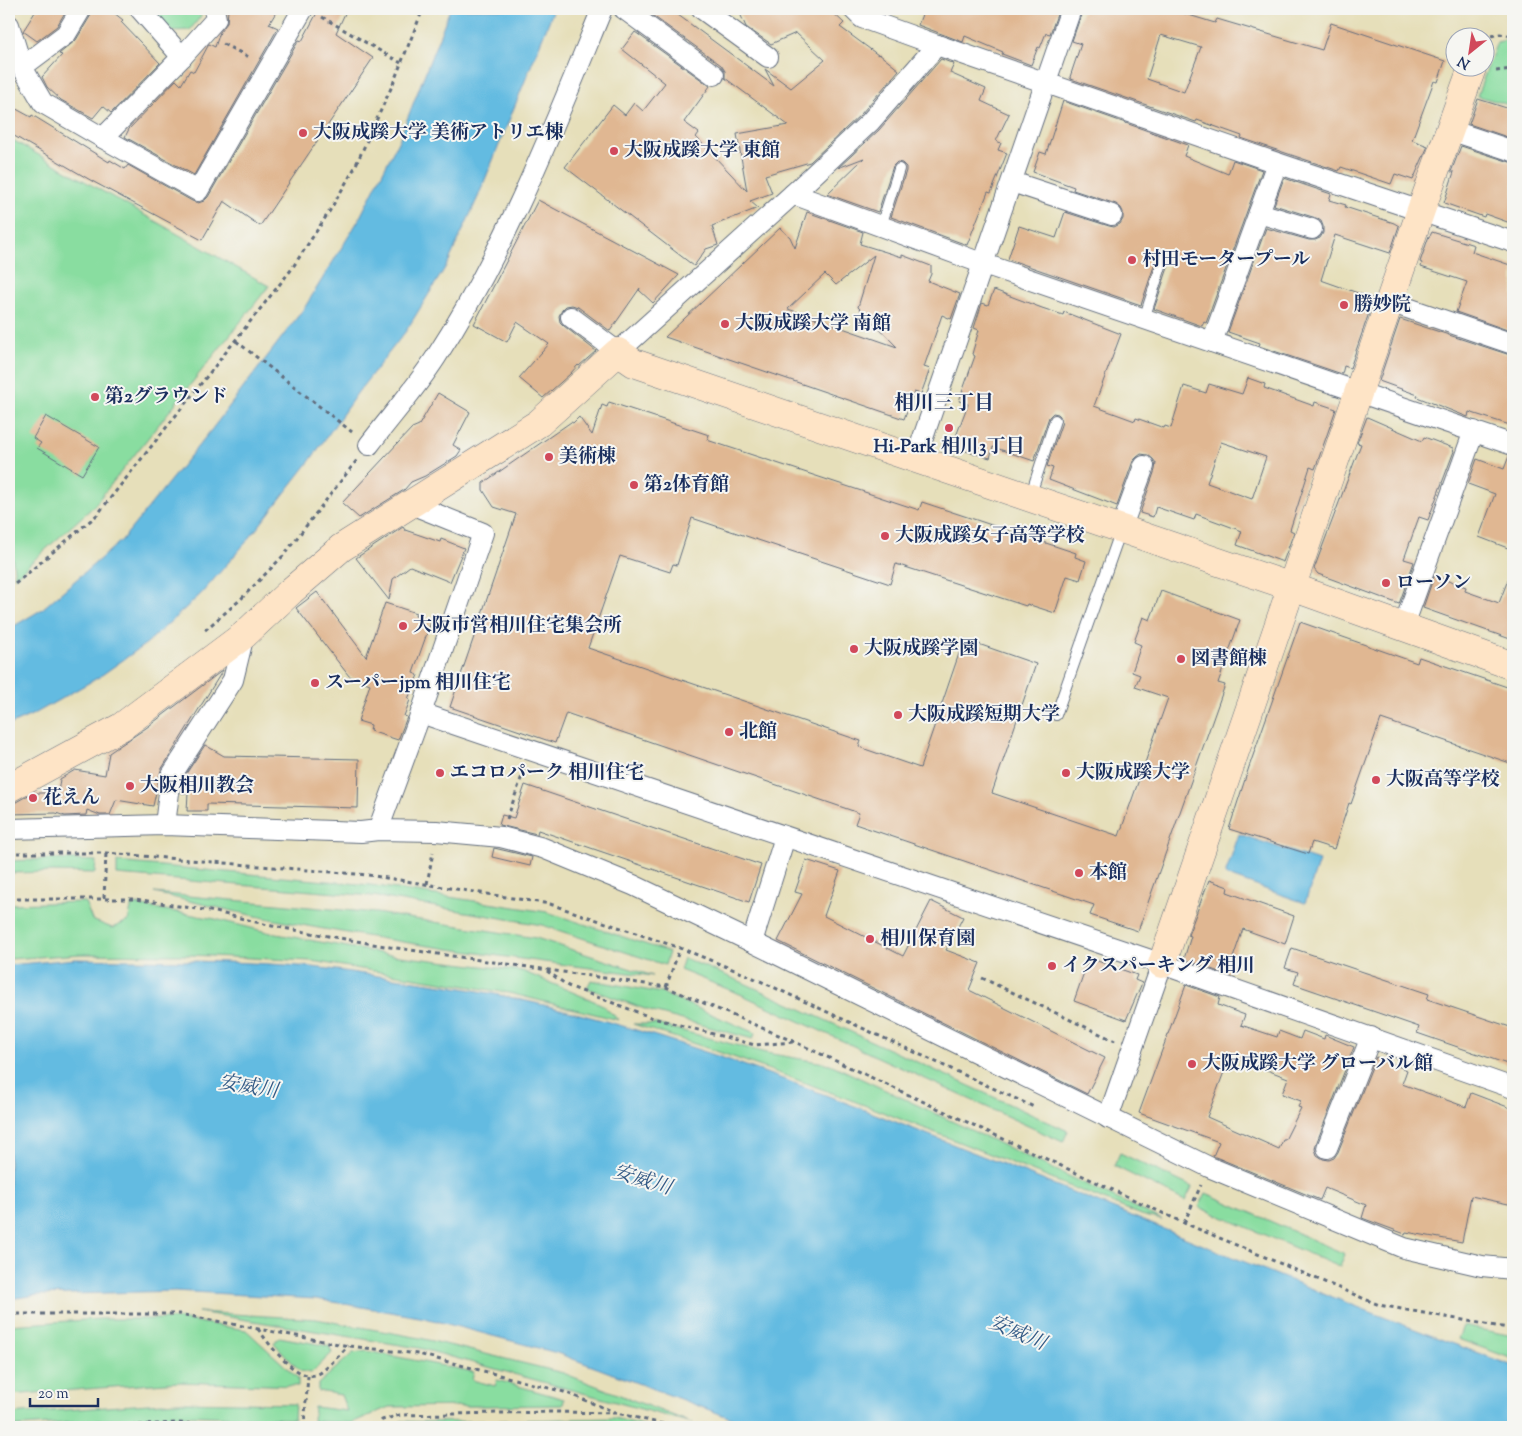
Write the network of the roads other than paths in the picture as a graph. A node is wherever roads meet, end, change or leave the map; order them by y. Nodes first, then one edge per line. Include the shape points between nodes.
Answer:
1 (80, 9) edge
2 (140, 9) edge
3 (214, 9) edge
4 (602, 9) edge
5 (624, 9) edge
6 (702, 9) edge
7 (853, 9) edge
8 (1071, 9) edge
9 (310, 11) edge
10 (9, 26) edge
11 (937, 45) junction
12 (182, 57) junction
13 (768, 57) dead end
14 (22, 67) junction
15 (714, 74) dead end
16 (1468, 78) edge
17 (1046, 82) junction
18 (1450, 130) junction
19 (103, 138) junction
20 (1513, 151) edge
21 (1276, 163) junction
22 (899, 169) dead end
23 (1012, 182) junction
24 (793, 194) junction
25 (1421, 210) junction
26 (1259, 213) junction
27 (1112, 215) dead end
28 (881, 226) junction
29 (1312, 229) dead end
30 (1513, 242) edge
31 (1164, 256) dead end
32 (984, 264) junction
33 (1390, 302) junction
34 (571, 317) dead end
35 (1144, 319) junction
36 (1212, 342) junction
37 (1513, 344) edge
38 (618, 352) junction
39 (1358, 392) junction
40 (1056, 420) dead end
41 (1474, 431) junction
42 (369, 445) road end
43 (1513, 445) edge
44 (916, 458) junction
45 (1144, 466) dead end
46 (1030, 498) junction
47 (411, 504) junction
48 (1121, 529) junction
49 (1292, 587) junction
50 (1403, 628) junction
51 (244, 635) junction
52 (1513, 666) edge
53 (420, 713) junction
54 (1056, 715) dead end
55 (9, 788) edge
56 (165, 825) junction
57 (9, 829) edge
58 (378, 830) junction
59 (785, 837) junction
60 (752, 942) junction
61 (1162, 964) junction
62 (1370, 1037) junction
63 (1513, 1088) edge
64 (1108, 1118) junction
65 (1327, 1148) dead end
66 (1513, 1269) edge

1 - 14 street via 66,34
2 - 12 street
3 - 12 street via 216,19
4 - 42 street via 534,175 478,285 435,358
5 - 15 street
6 - 13 street
7 - 11 street via 862,18
8 - 17 street
9 - 19 street via 269,67 198,191
10 - 14 street
11 - 17 street
11 - 24 street via 870,122
12 - 19 street
14 - 19 street via 43,103
16 - 18 street
17 - 21 street
17 - 23 street
18 - 20 street
18 - 25 street
21 - 25 street
21 - 26 street
22 - 28 lane
23 - 27 street
23 - 32 street
24 - 28 street
24 - 38 street
25 - 30 street
25 - 33 street
26 - 29 street
26 - 36 street
28 - 32 street
31 - 35 lane
32 - 35 street
32 - 44 street
33 - 37 street
33 - 39 street
34 - 38 street
35 - 36 street
36 - 39 street
38 - 44 street via 634,363
38 - 47 street via 539,423
39 - 41 street
39 - 49 street
40 - 46 lane
41 - 43 street
41 - 50 street
44 - 46 street
45 - 48 street
46 - 48 street
47 - 51 street via 342,548
47 - 53 street via 483,533
48 - 49 street
48 - 54 lane
49 - 50 street
49 - 61 street
50 - 52 street
51 - 55 street via 121,727
51 - 56 street via 233,680 171,776
53 - 58 street
53 - 59 street
56 - 57 street
56 - 58 street
58 - 60 street via 501,837 543,848 624,881
59 - 60 street
59 - 61 street
60 - 64 street
61 - 62 street
61 - 64 street
62 - 63 street
62 - 65 street
64 - 66 street via 1209,1167 1404,1248 1482,1266

